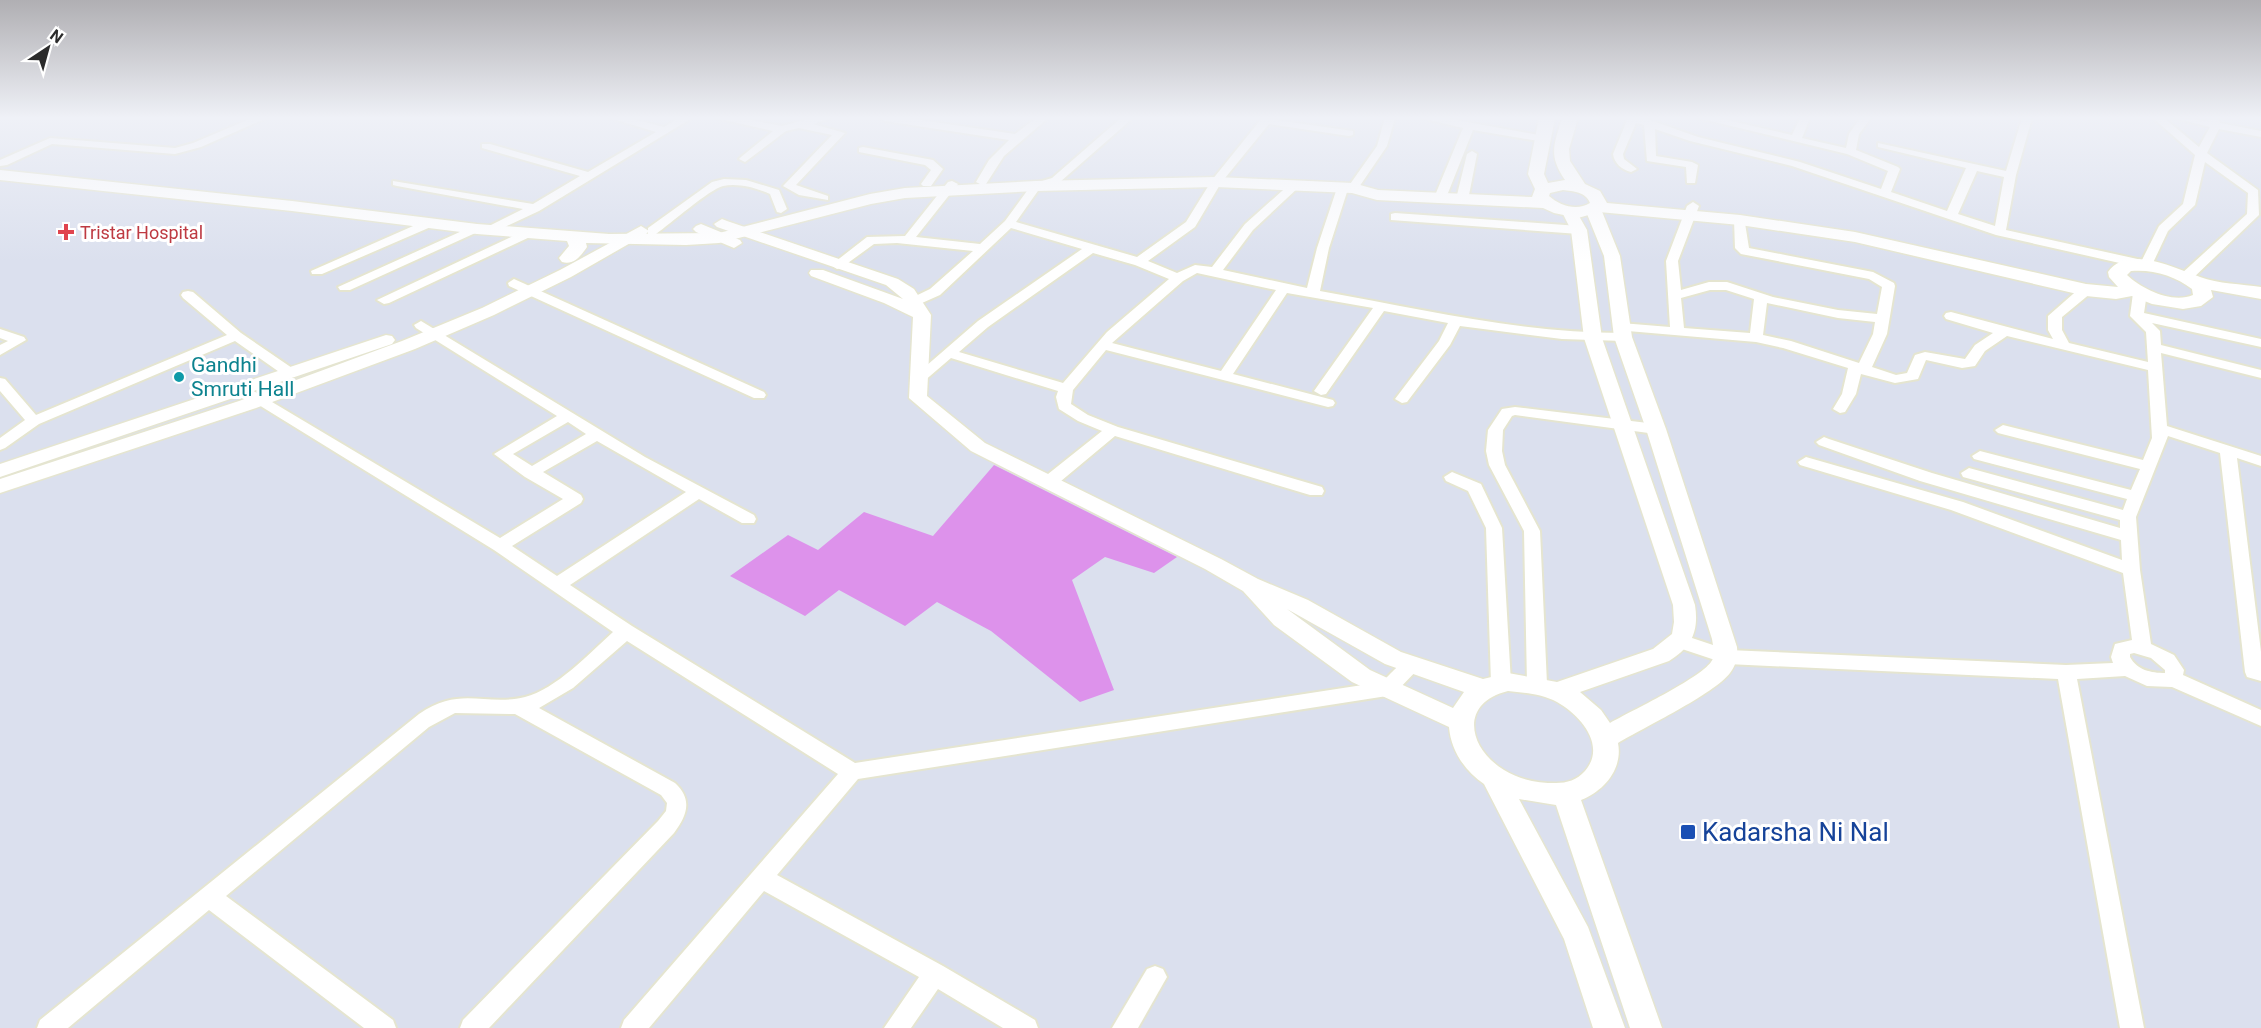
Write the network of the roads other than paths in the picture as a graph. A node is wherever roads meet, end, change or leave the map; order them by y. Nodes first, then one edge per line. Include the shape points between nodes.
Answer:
1 (556, 166) edge
2 (608, 166) edge
3 (807, 166) edge
4 (934, 166) edge
5 (988, 166) edge
6 (1080, 166) edge
7 (1229, 166) edge
8 (1369, 166) edge
9 (1453, 166) edge
10 (1469, 166) edge
11 (1538, 166) edge
12 (1562, 166) edge
13 (1627, 166) edge
14 (1692, 166) edge
15 (1802, 166) edge
16 (1886, 166) edge
17 (1973, 166) joint
18 (2013, 166) edge
19 (2198, 166) edge
20 (2220, 166) edge
21 (1, 167) edge
22 (1631, 169) dead end
23 (591, 176) junction
24 (2010, 176) junction
25 (1691, 181) dead end
26 (982, 182) junction
27 (1064, 182) junction
28 (1216, 182) junction
29 (397, 183) dead end
30 (927, 184) junction
31 (1296, 184) junction
32 (1036, 186) junction
33 (949, 188) junction
34 (791, 189) junction
35 (1353, 189) junction
36 (2258, 191) edge
37 (775, 192) junction
38 (1442, 193) junction
39 (1885, 194) junction
40 (1463, 195) junction
41 (1543, 195) junction
42 (824, 198) junction
43 (1590, 199) junction
44 (535, 208) junction
45 (781, 209) junction
46 (1691, 211) junction
47 (1570, 212) junction
48 (1951, 216) junction
49 (1395, 217) dead end
50 (508, 220) junction
51 (1740, 220) junction
52 (429, 223) junction
53 (1009, 224) junction
54 (482, 229) junction
55 (1579, 230) junction
56 (720, 231) junction
57 (741, 232) junction
58 (2000, 232) junction
59 (528, 233) junction
60 (630, 234) junction
61 (575, 236) junction
62 (908, 240) junction
63 (981, 248) junction
64 (1093, 248) junction
65 (568, 258) junction
66 (1139, 262) junction
67 (837, 265) junction
68 (2146, 265) junction
69 (317, 271) dead end
70 (1215, 271) junction
71 (1178, 278) junction
72 (2195, 285) junction
73 (523, 286) junction
74 (345, 288) dead end
75 (1284, 288) junction
76 (2132, 288) junction
77 (2086, 290) junction
78 (1313, 292) junction
79 (2261, 293) edge
80 (188, 295) dead end
81 (1676, 296) junction
82 (1761, 298) junction
83 (384, 300) dead end
84 (1381, 306) junction
85 (914, 308) junction
86 (2261, 310) edge
87 (1951, 316) dead end
88 (2136, 316) junction
89 (1883, 320) junction
90 (1456, 321) junction
91 (428, 329) junction
92 (1677, 330) junction
93 (1622, 332) junction
94 (2005, 332) junction
95 (0, 333) edge
96 (236, 336) junction
97 (1593, 338) junction
98 (1756, 338) junction
99 (2261, 343) edge
100 (1102, 345) junction
101 (2063, 345) junction
102 (2154, 347) junction
103 (0, 351) edge
104 (949, 353) junction
105 (2156, 368) junction
106 (1859, 369) junction
107 (290, 373) junction
108 (2261, 374) edge
109 (1224, 377) junction
110 (918, 380) junction
111 (0, 382) edge
112 (240, 389) junction
113 (1066, 389) junction
114 (759, 395) dead end
115 (257, 399) junction
116 (1402, 399) dead end
117 (1839, 409) dead end
118 (568, 416) junction
119 (34, 421) junction
120 (1623, 424) junction
121 (1656, 429) junction
122 (2160, 429) junction
123 (1113, 430) junction
124 (2003, 430) dead end
125 (597, 434) junction
126 (1824, 442) dead end
127 (0, 446) edge
128 (2228, 451) junction
129 (1980, 456) dead end
130 (2261, 461) edge
131 (1806, 462) dead end
132 (2148, 466) junction
133 (0, 471) edge
134 (531, 473) junction
135 (1969, 473) dead end
136 (1452, 477) dead end
137 (1049, 482) junction
138 (0, 486) edge
139 (1316, 491) dead end
140 (698, 492) junction
141 (2135, 496) junction
142 (2128, 516) junction
143 (748, 519) dead end
144 (2130, 537) junction
145 (500, 546) junction
146 (2131, 570) junction
147 (557, 585) junction
148 (1250, 585) junction
149 (626, 631) junction
150 (1680, 641) junction
151 (2142, 647) junction
152 (1728, 657) junction
153 (1413, 665) junction
154 (2128, 669) junction
155 (2066, 672) junction
156 (2261, 674) edge
157 (2173, 679) junction
158 (1492, 686) junction
159 (1547, 688) junction
160 (1387, 689) junction
161 (518, 706) junction
162 (2261, 718) edge
163 (1461, 722) junction
164 (1605, 738) junction
165 (852, 772) junction
166 (1493, 776) junction
167 (1565, 794) junction
168 (762, 878) junction
169 (209, 897) junction
170 (935, 974) junction
171 (1155, 977) dead end
172 (49, 1028) edge
173 (384, 1028) edge
174 (472, 1028) edge
175 (633, 1028) edge
176 (896, 1028) edge
177 (1026, 1028) edge
178 (1124, 1028) edge
179 (1609, 1028) edge
180 (1646, 1028) edge
181 (2132, 1028) edge

1 - 23 street
2 - 23 street
3 - 34 street via 791,182
4 - 30 street via 937,169
5 - 26 street
6 - 27 street
7 - 28 street
8 - 35 street
9 - 38 street
10 - 40 street
11 - 41 main road via 1536,174
12 - 43 main road
13 - 22 street
14 - 25 street
15 - 39 street
16 - 39 street via 1894,169
17 - 24 street
17 - 48 street
18 - 24 street
19 - 68 street via 2189,205 2163,229
20 - 36 street
21 - 50 main road
21 - 52 main road
23 - 44 street
24 - 58 street
26 - 27 main road
26 - 33 main road
27 - 28 main road
27 - 32 main road
28 - 31 main road
28 - 66 street via 1191,224
29 - 44 street
30 - 33 main road
30 - 42 main road
31 - 35 main road
31 - 70 street via 1249,227
32 - 33 main road
32 - 53 street
33 - 57 main road via 870,199
33 - 62 street
34 - 37 street
34 - 42 street
35 - 38 main road via 1377,187
35 - 41 main road via 1377,195 1490,202
35 - 78 street via 1323,248
36 - 72 street via 2253,215
37 - 45 street
37 - 60 street via 743,182 716,184
38 - 40 main road
39 - 48 street
40 - 41 main road
41 - 43 main road via 1555,185
41 - 47 main road
42 - 45 main road
43 - 46 main road
43 - 47 main road
43 - 93 street via 1612,256
44 - 50 street
45 - 56 main road
46 - 51 main road
46 - 76 main road via 1829,221
46 - 81 street via 1672,261
47 - 55 street
48 - 58 street
49 - 55 street
50 - 54 street
50 - 60 main road
51 - 77 main road via 1881,242
51 - 89 street via 1741,248 1745,251 1880,278 1889,286
52 - 54 main road
52 - 69 street
53 - 63 street
53 - 64 street
54 - 59 main road
54 - 74 street
55 - 97 street
56 - 57 main road
56 - 60 main road
56 - 60 main road
56 - 85 street
57 - 67 street
58 - 68 street
59 - 61 main road
59 - 83 street
60 - 61 main road
60 - 65 street
60 - 73 street
61 - 65 main road via 578,247
62 - 63 street
62 - 67 street via 871,240
63 - 85 street
64 - 66 street
64 - 104 street via 997,314
65 - 73 street
66 - 71 street
67 - 85 street via 892,282 909,292
68 - 72 main road
68 - 76 main road via 2126,266 2117,272
70 - 71 street via 1195,269
70 - 75 street
71 - 100 street
72 - 76 main road via 2199,300 2179,303
72 - 79 main road
72 - 86 main road
73 - 91 street
73 - 114 street
75 - 78 street
75 - 109 street
76 - 77 main road via 2116,293
76 - 88 street
77 - 101 street via 2055,316 2055,330
78 - 84 street
80 - 96 street
81 - 82 street via 1718,286 1739,288
81 - 92 street
82 - 89 street
82 - 98 street
84 - 90 street
84 - 109 street via 1325,397
85 - 110 street
87 - 94 street
88 - 99 street
88 - 102 street via 2153,331
89 - 106 street via 1879,340
90 - 97 street
90 - 116 street
91 - 107 street
91 - 115 street via 357,366
91 - 118 street
92 - 93 street
92 - 98 street
93 - 97 street
93 - 121 street
94 - 101 street
94 - 106 street via 1986,340 1974,351 1970,363 1926,356 1920,358 1913,376 1895,379
95 - 103 street via 19,340
96 - 107 street
96 - 119 street
97 - 120 street
98 - 106 street
100 - 109 street
100 - 113 street
101 - 105 street
102 - 105 street
102 - 108 street
104 - 110 street
104 - 113 street
105 - 122 street
106 - 117 street
107 - 112 street
110 - 137 street via 918,398 978,447
111 - 119 street
112 - 115 street
112 - 133 street
113 - 123 street via 1064,406 1070,412
115 - 138 street
115 - 145 street
118 - 125 street
118 - 134 street via 502,454
119 - 127 street
120 - 121 street
120 - 150 street via 1684,605 1686,620
120 - 159 street via 1506,412 1494,434 1497,465 1532,531
121 - 152 street
122 - 128 street
122 - 132 street
123 - 137 street
123 - 139 street
124 - 132 street
125 - 134 street
125 - 140 street
126 - 144 street via 1926,477
128 - 130 street
128 - 156 street via 2254,672
129 - 141 street
131 - 146 street via 1957,506
132 - 141 street
134 - 145 street via 575,499
135 - 142 street
136 - 158 street via 1475,488 1494,528
137 - 148 street
140 - 143 street
140 - 147 street
141 - 142 street
142 - 144 street
144 - 146 street
145 - 147 street
146 - 151 street
147 - 149 street
148 - 153 street via 1300,606 1373,649
148 - 160 street via 1282,619 1338,661
149 - 161 street via 543,699
149 - 165 street
150 - 152 street
150 - 159 street via 1661,655
151 - 154 street via 2122,649 2120,657
151 - 157 street via 2166,659 2175,670
152 - 155 street
152 - 164 street via 1707,680
153 - 158 street
153 - 160 street
154 - 155 street
154 - 157 street via 2153,680
155 - 181 street
157 - 162 street
158 - 159 street
158 - 163 street via 1472,698
159 - 164 street via 1587,711
160 - 163 street
160 - 165 street
161 - 169 street via 455,705 431,715
161 - 174 street via 668,789 676,796 678,805 666,827
163 - 166 street via 1468,751
164 - 167 street via 1607,757 1600,773 1586,786
165 - 168 street
166 - 167 street via 1516,788
166 - 179 street via 1578,936
167 - 180 street
168 - 170 street
168 - 175 street
169 - 172 street
169 - 173 street
170 - 176 street
170 - 177 street
171 - 178 street

